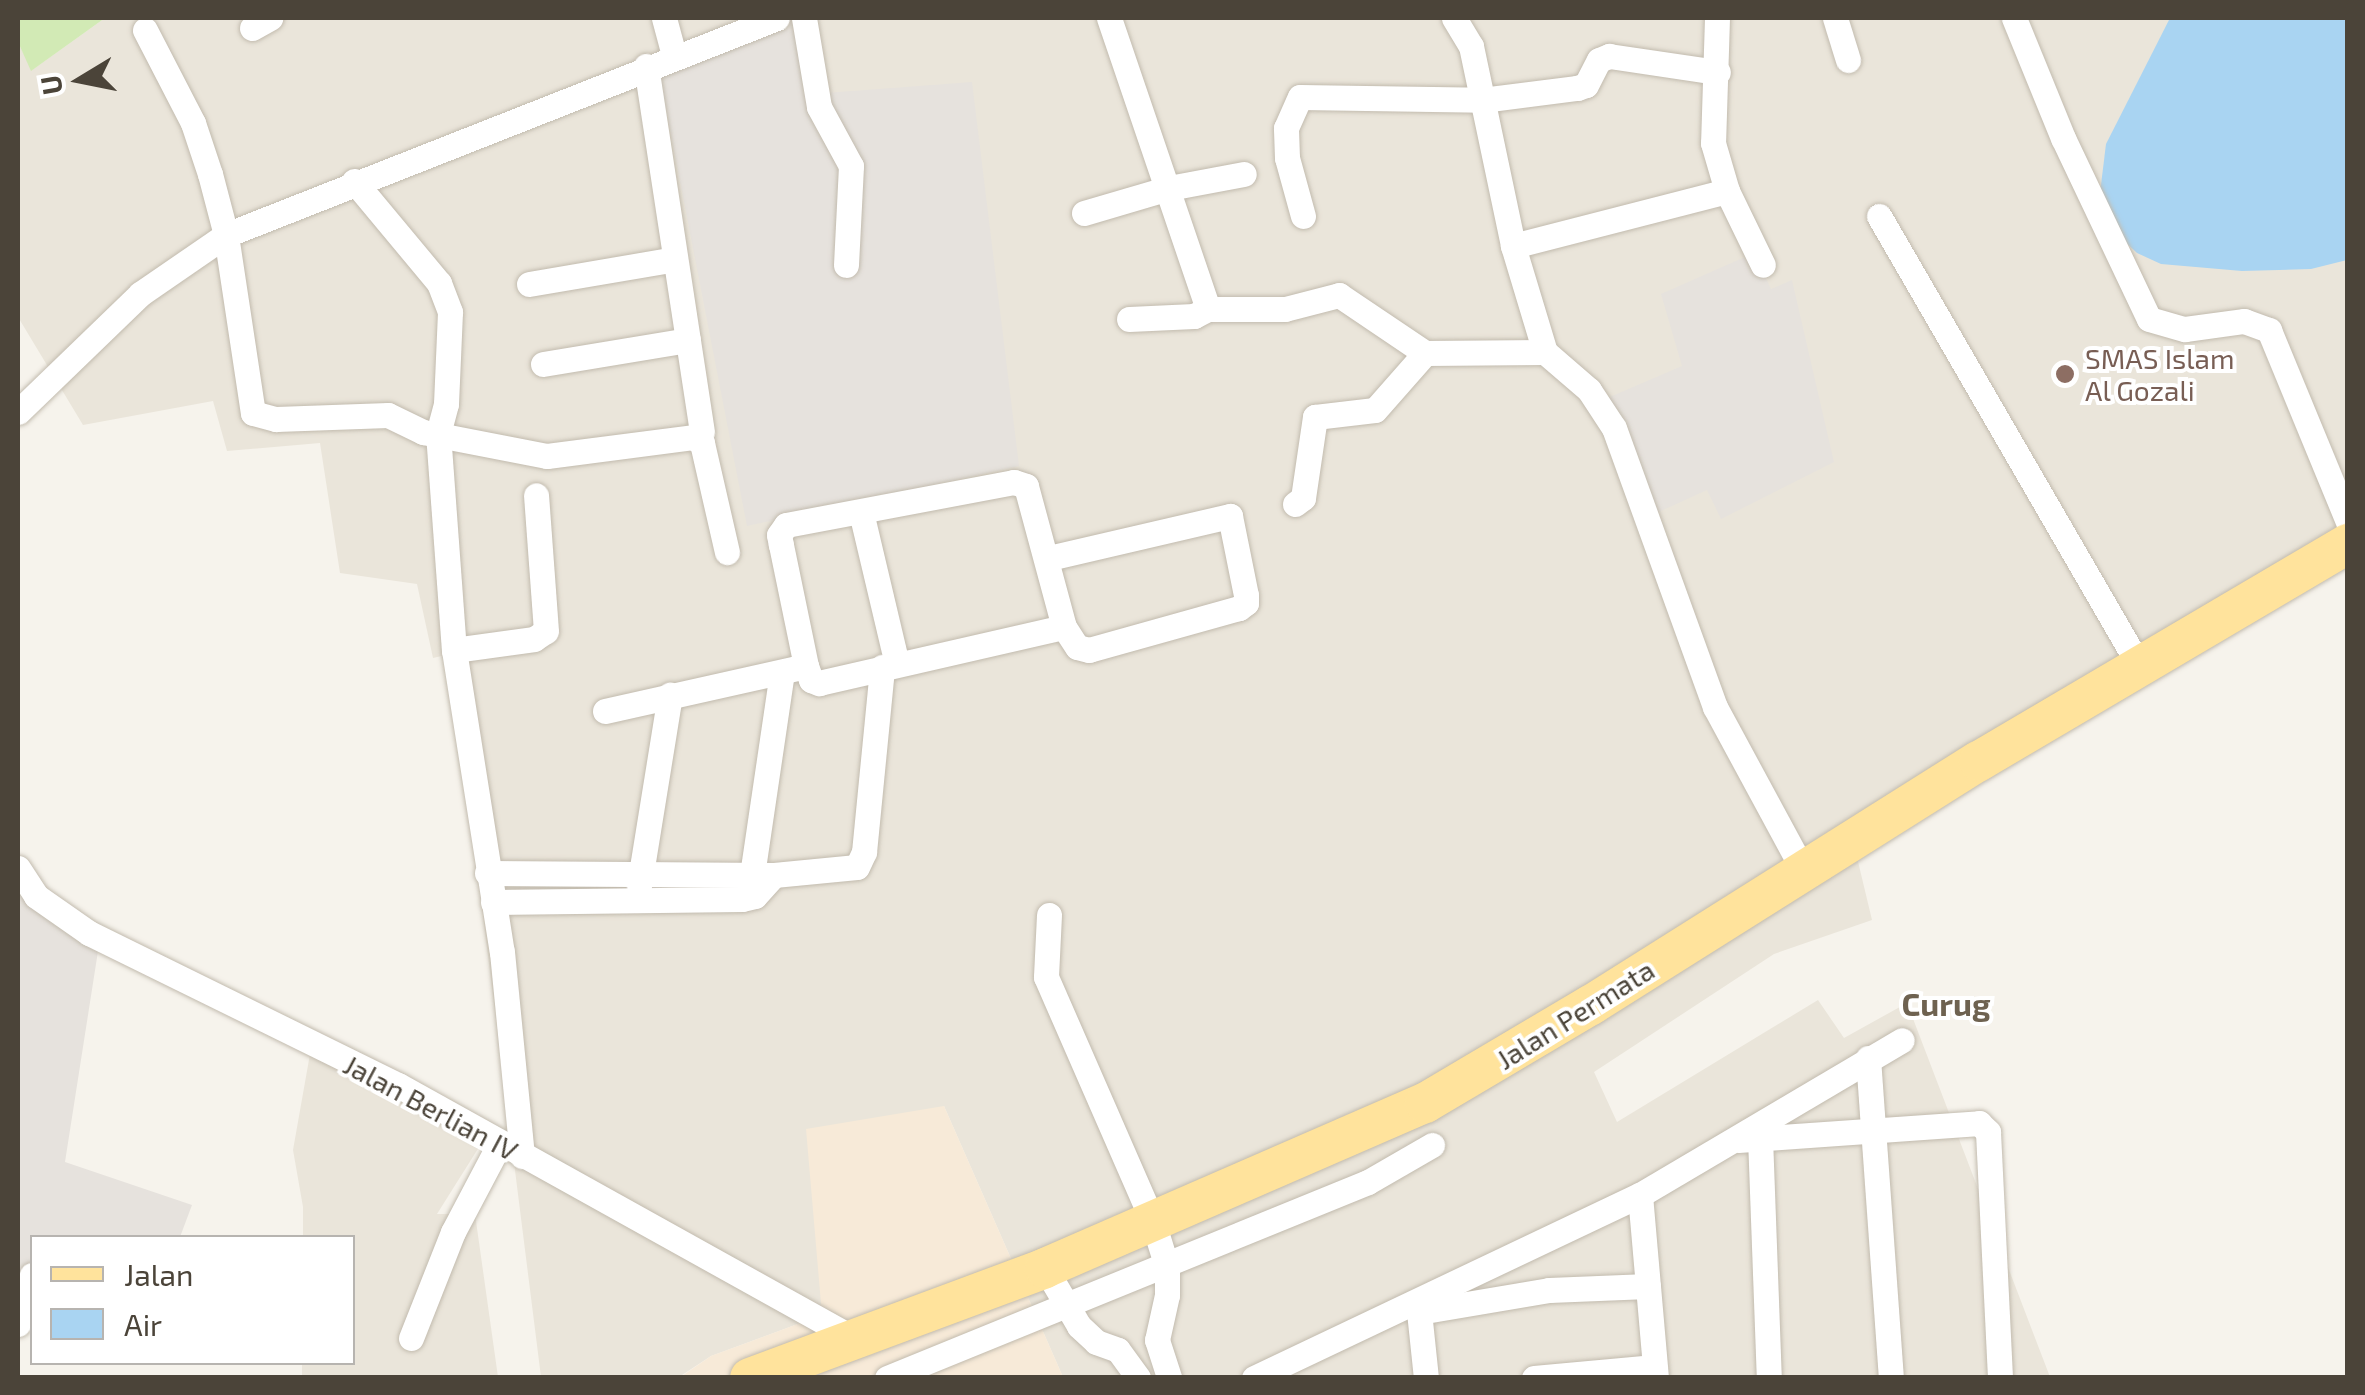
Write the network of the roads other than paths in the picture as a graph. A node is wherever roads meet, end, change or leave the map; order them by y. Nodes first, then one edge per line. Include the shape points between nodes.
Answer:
1 (664, 18) edge
2 (776, 18) edge
3 (804, 18) edge
4 (1109, 18) edge
5 (1454, 18) edge
6 (1717, 18) edge
7 (1835, 18) edge
8 (2014, 18) edge
9 (145, 30) dead end
10 (674, 55) junction
11 (1848, 60) dead end
12 (646, 66) junction
13 (1718, 72) junction
14 (1482, 100) junction
15 (1244, 174) dead end
16 (354, 182) junction
17 (1170, 188) junction
18 (1727, 191) junction
19 (1084, 213) dead end
20 (1303, 216) dead end
21 (1880, 216) dead end
22 (226, 235) junction
23 (1513, 246) junction
24 (676, 259) junction
25 (1763, 264) dead end
26 (846, 265) dead end
27 (529, 284) dead end
28 (1208, 309) junction
29 (1129, 319) dead end
30 (688, 340) junction
31 (1544, 352) junction
32 (1426, 353) junction
33 (544, 364) dead end
34 (18, 412) edge
35 (438, 433) junction
36 (556, 443) dead end
37 (536, 496) dead end
38 (1295, 504) dead end
39 (861, 512) junction
40 (2348, 522) edge
41 (2348, 544) edge
42 (727, 552) dead end
43 (1049, 558) junction
44 (1064, 626) junction
45 (454, 650) junction
46 (2139, 665) junction
47 (889, 666) junction
48 (794, 669) junction
49 (670, 694) junction
50 (604, 711) dead end
51 (18, 868) edge
52 (1803, 870) junction
53 (640, 871) junction
54 (488, 873) junction
55 (763, 875) junction
56 (637, 901) junction
57 (493, 902) junction
58 (1049, 914) dead end
59 (1902, 1040) dead end
60 (1868, 1058) junction
61 (1874, 1128) junction
62 (1760, 1137) junction
63 (1727, 1142) junction
64 (1432, 1145) dead end
65 (511, 1150) junction
66 (1640, 1195) junction
67 (1154, 1222) junction
68 (1167, 1267) junction
69 (1044, 1268) junction
70 (30, 1282) edge
71 (1648, 1286) junction
72 (1068, 1306) junction
73 (1419, 1307) junction
74 (907, 1317) junction
75 (18, 1324) edge
76 (410, 1338) dead end
77 (853, 1338) junction
78 (1313, 1350) junction
79 (914, 1367) junction
80 (1655, 1372) edge
81 (750, 1378) edge
82 (887, 1378) edge
83 (1138, 1378) edge
84 (1168, 1378) edge
85 (1254, 1378) edge
86 (1315, 1378) edge
87 (1426, 1378) edge
88 (1534, 1378) edge
89 (1769, 1378) edge
90 (1890, 1378) edge
91 (2000, 1378) edge

1 - 10 street
2 - 10 street
3 - 26 street via 819,107 850,166
4 - 17 street
5 - 14 street via 1471,46
6 - 13 street
7 - 11 street
8 - 40 street via 2149,319 2185,329 2244,321 2269,330
9 - 22 street via 194,123
10 - 12 street
12 - 16 street
12 - 24 street
13 - 14 street via 1609,56 1580,87
13 - 18 street via 1713,143
14 - 20 street via 1300,96 1286,128
14 - 23 street
15 - 17 street
16 - 22 street
16 - 35 street via 446,297 446,404
17 - 19 street
17 - 28 street
18 - 23 street
18 - 25 street
21 - 46 street
22 - 34 street via 140,294
22 - 35 street via 253,413 276,419 388,415
23 - 31 street
24 - 27 street
24 - 30 street
28 - 29 street via 1194,316
28 - 32 street via 1285,309 1339,295
30 - 33 street
30 - 36 street via 701,426
31 - 32 street
31 - 52 street via 1589,390 1614,428 1715,707
32 - 38 street via 1375,410 1315,417 1303,498
35 - 42 street via 547,456 693,437 702,442
35 - 45 street
37 - 45 street via 546,631 534,639
39 - 43 street via 1021,483 1030,492
39 - 47 street
39 - 48 street via 786,525 779,535
41 - 46 main road, Jalan Permata
43 - 44 street
43 - 44 street via 1230,516 1246,595 1239,608 1089,650 1078,648
44 - 47 street
45 - 54 street
46 - 52 main road, Jalan Permata
47 - 48 street via 819,683
47 - 55 street via 860,862 848,870
48 - 49 street
48 - 55 street
49 - 50 street
49 - 53 street
51 - 65 street, Jalan Berlian IV via 36,896 89,933 398,1085
52 - 67 main road, Jalan Permata via 1425,1103
53 - 54 street
53 - 55 street
53 - 56 street
54 - 57 street
55 - 56 street via 755,896 742,899
56 - 57 street
57 - 65 street via 514,1042
58 - 67 street via 1046,977
59 - 60 street
60 - 61 street
60 - 63 street
61 - 62 street
61 - 90 street
61 - 91 street via 1967,1122 1988,1132
62 - 63 street
62 - 89 street
63 - 66 street
64 - 68 street via 1368,1182
65 - 76 street via 453,1232
65 - 77 street, Jalan Berlian IV
66 - 71 street
66 - 73 street
67 - 68 street
67 - 69 main road, Jalan Permata
68 - 72 street
68 - 84 street via 1157,1340
69 - 72 street
69 - 74 main road, Jalan Permata
70 - 75 street
71 - 73 street via 1549,1290
71 - 80 street
72 - 79 street
72 - 83 street via 1079,1326 1118,1350
73 - 78 street
73 - 87 street
74 - 77 main road, Jalan Permata
74 - 79 street
77 - 81 main road, Jalan Permata
78 - 85 street
78 - 86 street
79 - 82 street
80 - 88 street

